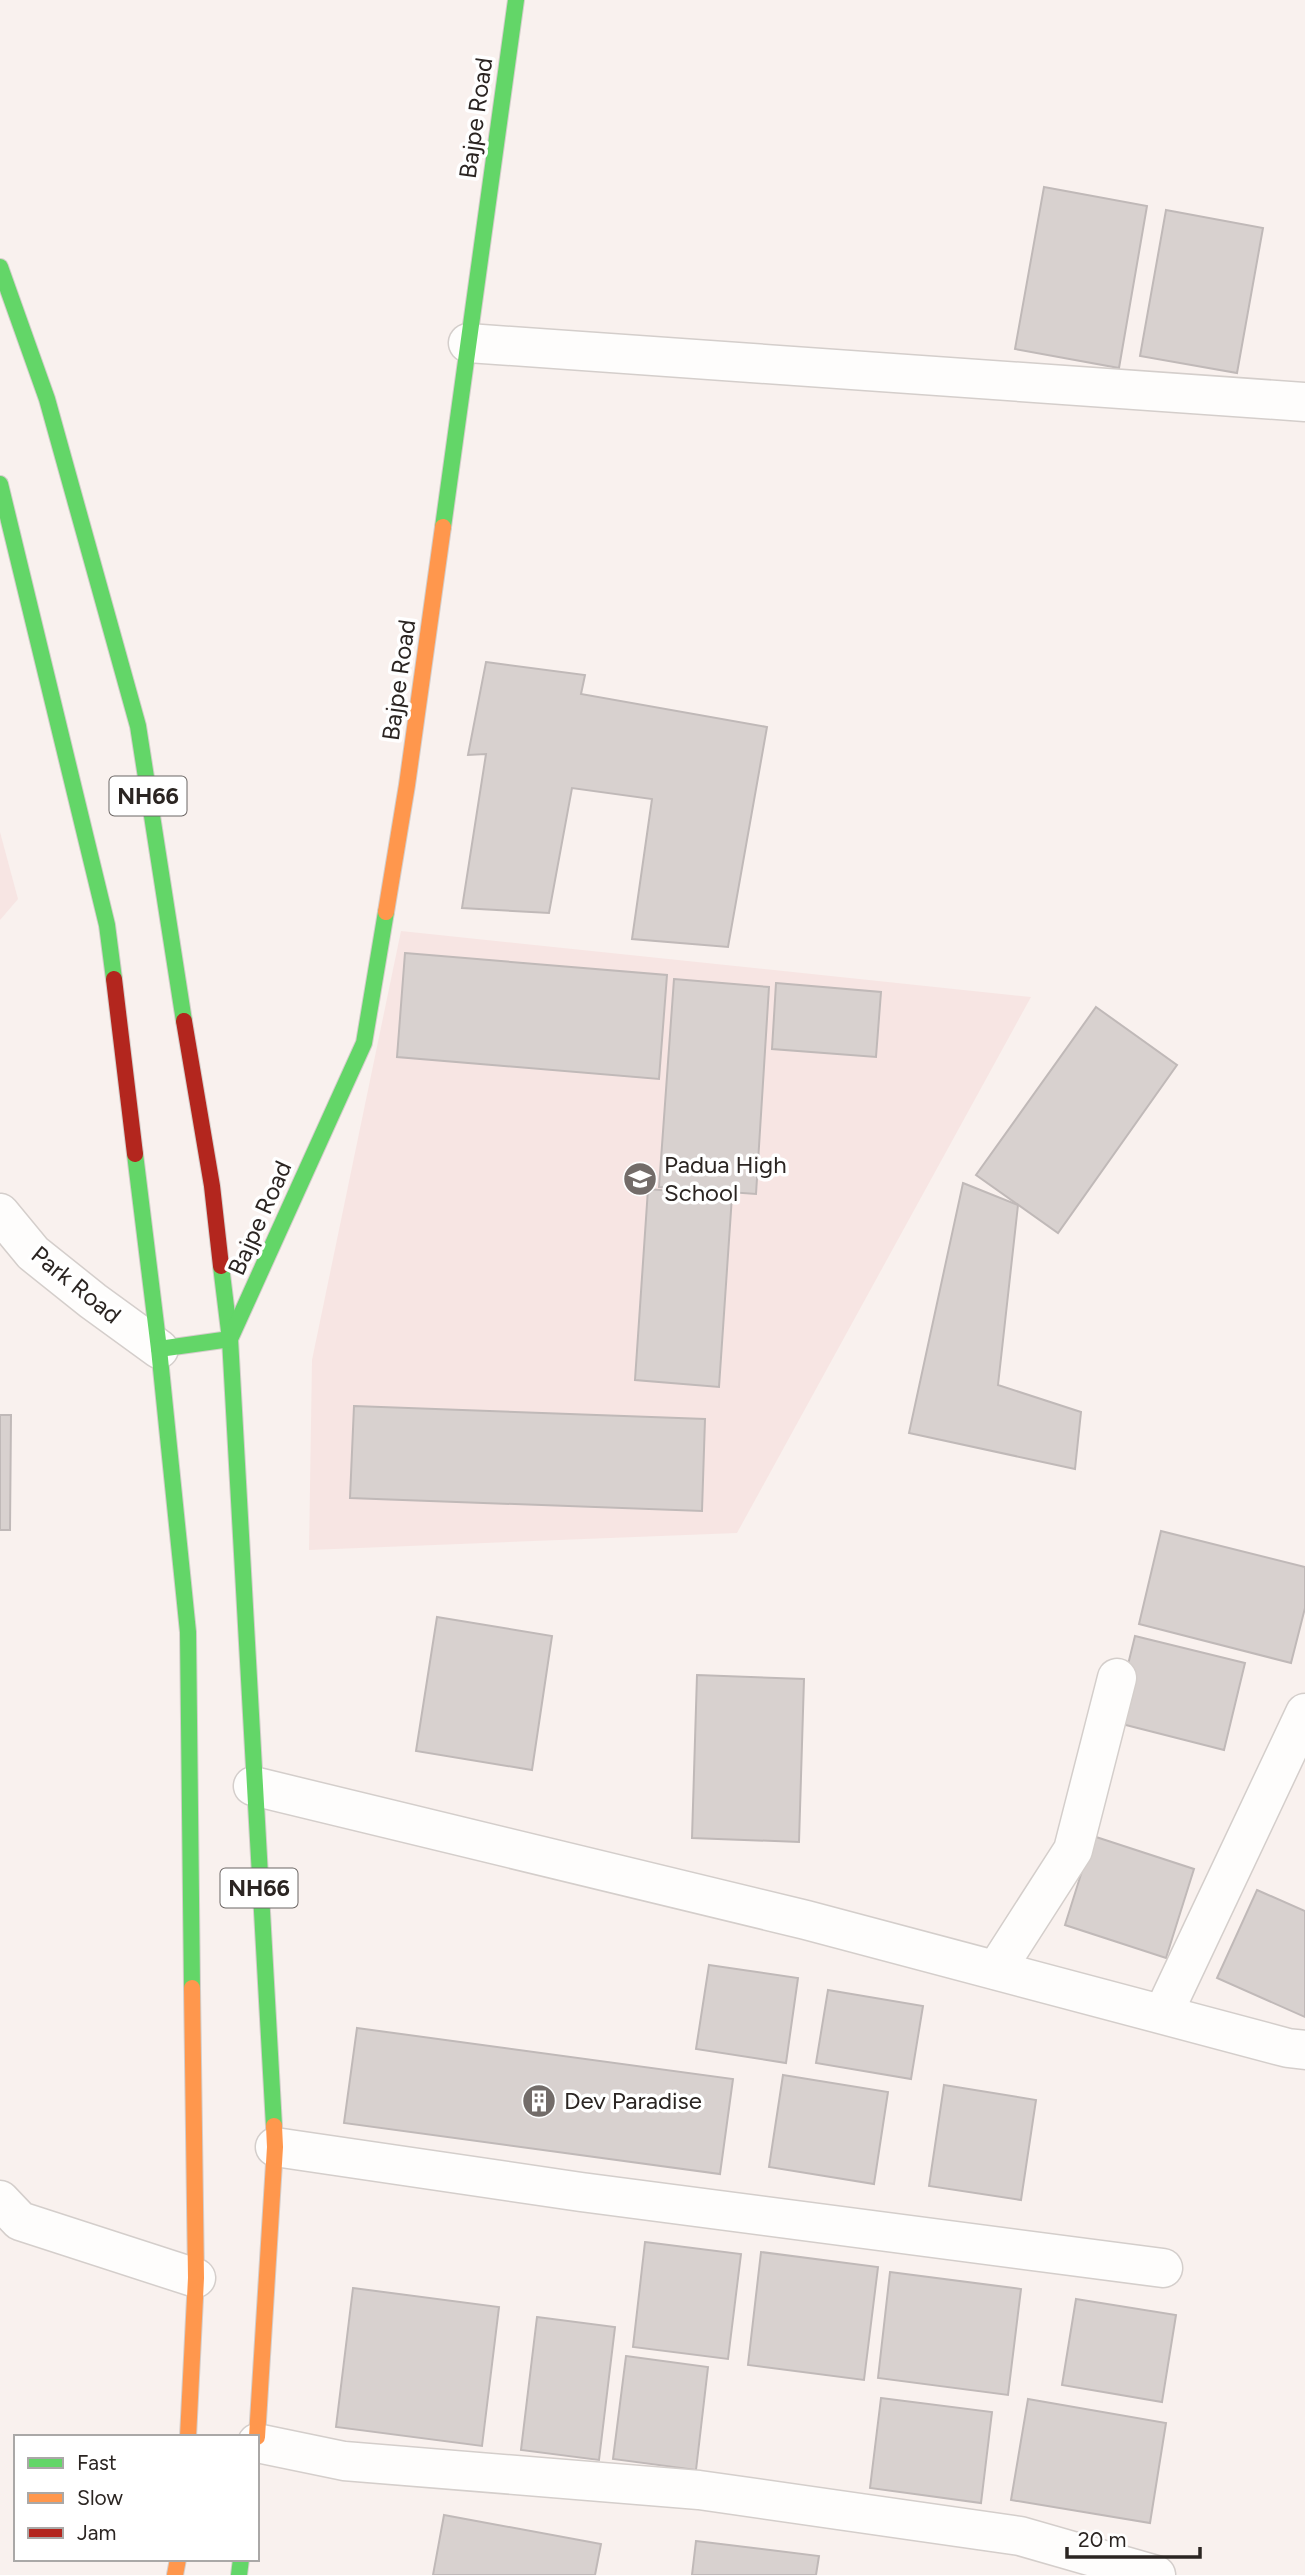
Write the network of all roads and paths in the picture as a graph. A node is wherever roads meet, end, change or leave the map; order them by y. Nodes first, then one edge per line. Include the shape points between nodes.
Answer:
1 (516, 0) edge
2 (0, 267) edge
3 (468, 343) junction
4 (1305, 402) edge
5 (0, 484) edge
6 (0, 1213) edge
7 (230, 1339) junction
8 (159, 1349) junction
9 (1117, 1678) dead end
10 (1305, 1713) edge
11 (253, 1786) junction
12 (996, 1970) junction
13 (1163, 2014) junction
14 (1305, 2050) edge
15 (275, 2147) junction
16 (0, 2200) edge
17 (1163, 2268) dead end
18 (196, 2278) junction
19 (188, 2435) edge
20 (257, 2435) edge
21 (259, 2444) edge
22 (1156, 2575) edge

1 - 3 main road, Bajpe Road
2 - 7 main road, NH66 via 47,399 138,726 212,1186
3 - 4 street
3 - 7 main road, Bajpe Road via 407,785 364,1043
5 - 8 main road, NH66 via 107,925
6 - 8 street, Park Road via 33,1253
7 - 8 main road
7 - 11 main road, NH66
8 - 18 main road, NH66 via 188,1632
9 - 12 street via 1073,1850
10 - 13 street
11 - 12 street
11 - 15 main road, NH66
12 - 13 street
13 - 14 street
15 - 17 street
15 - 20 main road, NH66
16 - 18 street via 20,2221
18 - 19 main road, NH66
21 - 22 street via 344,2461 699,2490 1020,2536

